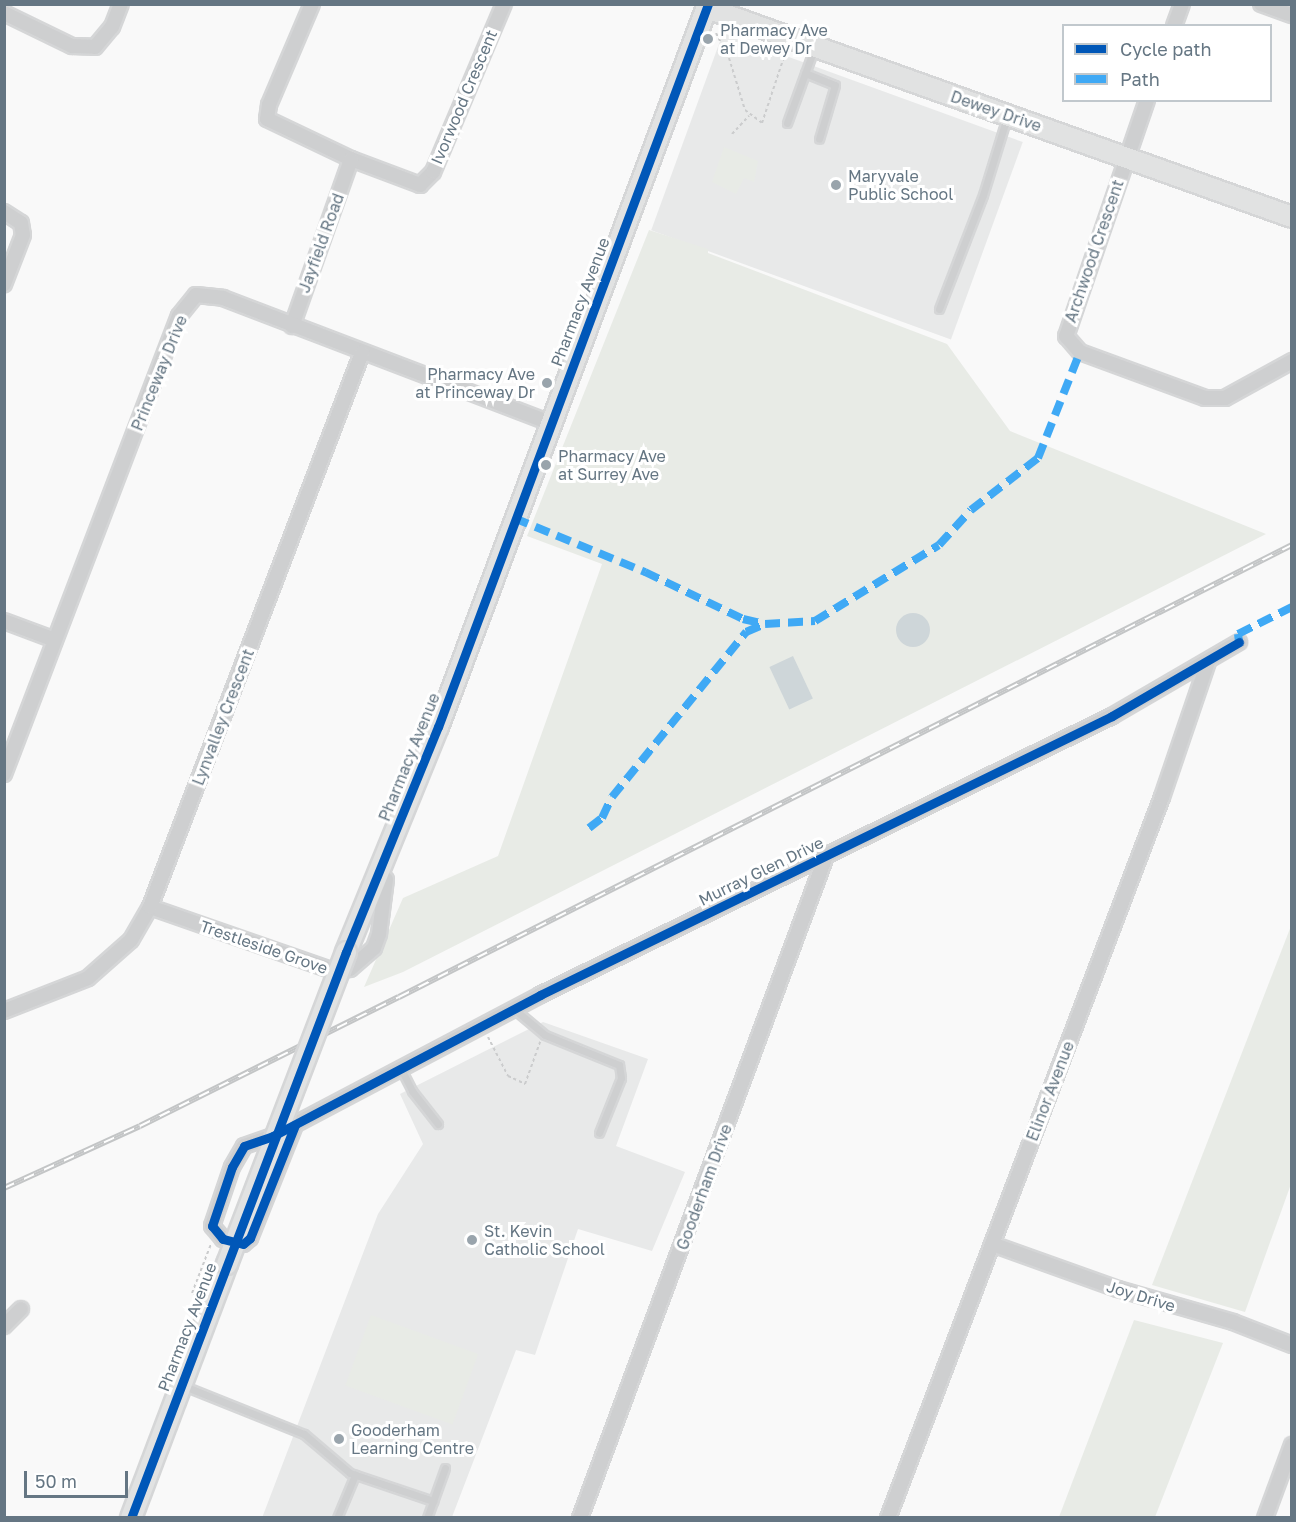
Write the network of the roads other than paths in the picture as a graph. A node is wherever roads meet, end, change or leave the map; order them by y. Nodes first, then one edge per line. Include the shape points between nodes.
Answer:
1 (121, 4) edge
2 (312, 4) edge
3 (504, 4) edge
4 (1182, 4) edge
5 (1261, 4) edge
6 (705, 6) edge
7 (4, 13) edge
8 (1292, 15) edge
9 (1175, 24) edge
10 (814, 47) junction
11 (805, 74) junction
12 (1146, 102) edge
13 (1008, 115) junction
14 (787, 123) dead end
15 (819, 140) dead end
16 (1126, 157) junction
17 (351, 159) junction
18 (4, 212) edge
19 (1292, 217) edge
20 (4, 284) edge
21 (939, 309) dead end
22 (292, 326) junction
23 (362, 353) junction
24 (1292, 361) edge
25 (550, 423) junction
26 (4, 621) edge
27 (55, 640) junction
28 (1239, 642) dead end
29 (1208, 662) junction
30 (4, 774) edge
31 (826, 856) junction
32 (386, 879) dead end
33 (150, 907) junction
34 (514, 1009) junction
35 (4, 1011) edge
36 (401, 1069) junction
37 (438, 1124) dead end
38 (295, 1125) junction
39 (599, 1133) dead end
40 (992, 1244) junction
41 (21, 1309) dead end
42 (4, 1326) edge
43 (1292, 1346) edge
44 (181, 1385) junction
45 (1292, 1445) edge
46 (445, 1468) dead end
47 (355, 1475) junction
48 (433, 1501) junction
49 (131, 1518) edge
50 (337, 1518) edge
51 (427, 1518) edge
52 (580, 1518) edge
53 (888, 1518) edge
54 (1265, 1518) edge

1 - 7 street via 112,27 95,47 72,46
2 - 17 street, Ivorwood Crescent via 269,105 267,119
3 - 17 street, Ivorwood Crescent via 426,181 416,184
4 - 9 street
5 - 8 street
6 - 10 street, Dewey Drive
6 - 25 street, Pharmacy Avenue
10 - 11 lane
10 - 13 street, Dewey Drive
11 - 14 lane
11 - 15 lane via 835,85
12 - 16 street, Archwood Crescent
13 - 16 street, Dewey Drive
13 - 21 lane via 983,195
16 - 19 street, Dewey Drive
16 - 24 street, Archwood Crescent via 1066,336 1080,352 1205,398 1225,398
17 - 22 street, Jayfield Road
18 - 20 street via 21,223 23,235
22 - 23 street, Princeway Drive
22 - 27 street, Princeway Drive via 224,298 196,295 179,316
23 - 25 street, Princeway Drive
23 - 33 street, Lynvalley Crescent
25 - 44 street, Pharmacy Avenue, bridge via 438,727 346,952
26 - 27 street
27 - 30 street, Princeway Drive
28 - 29 street, Murray Glen Drive
29 - 31 street, Murray Glen Drive via 1112,716
29 - 40 street, Elinor Avenue via 1162,797
31 - 34 street, Murray Glen Drive
31 - 52 street, Gooderham Drive
32 - 33 street, Trestleside Grove via 374,948 350,969 334,971
33 - 35 street, Lynvalley Crescent via 131,940 88,978
34 - 36 street, Murray Glen Drive
34 - 39 lane via 543,1034 619,1065 621,1078
36 - 37 lane via 412,1091
36 - 38 street, Murray Glen Drive
38 - 38 street, Murray Glen Drive via 244,1146 232,1167 212,1226 223,1239 243,1244 250,1238
40 - 43 street, Joy Drive via 1118,1289 1233,1322
40 - 53 street, Elinor Avenue
41 - 42 street
44 - 47 lane via 304,1434 328,1458
44 - 49 street, Pharmacy Avenue
45 - 54 street
46 - 48 lane
47 - 48 lane
47 - 50 lane
48 - 51 lane

